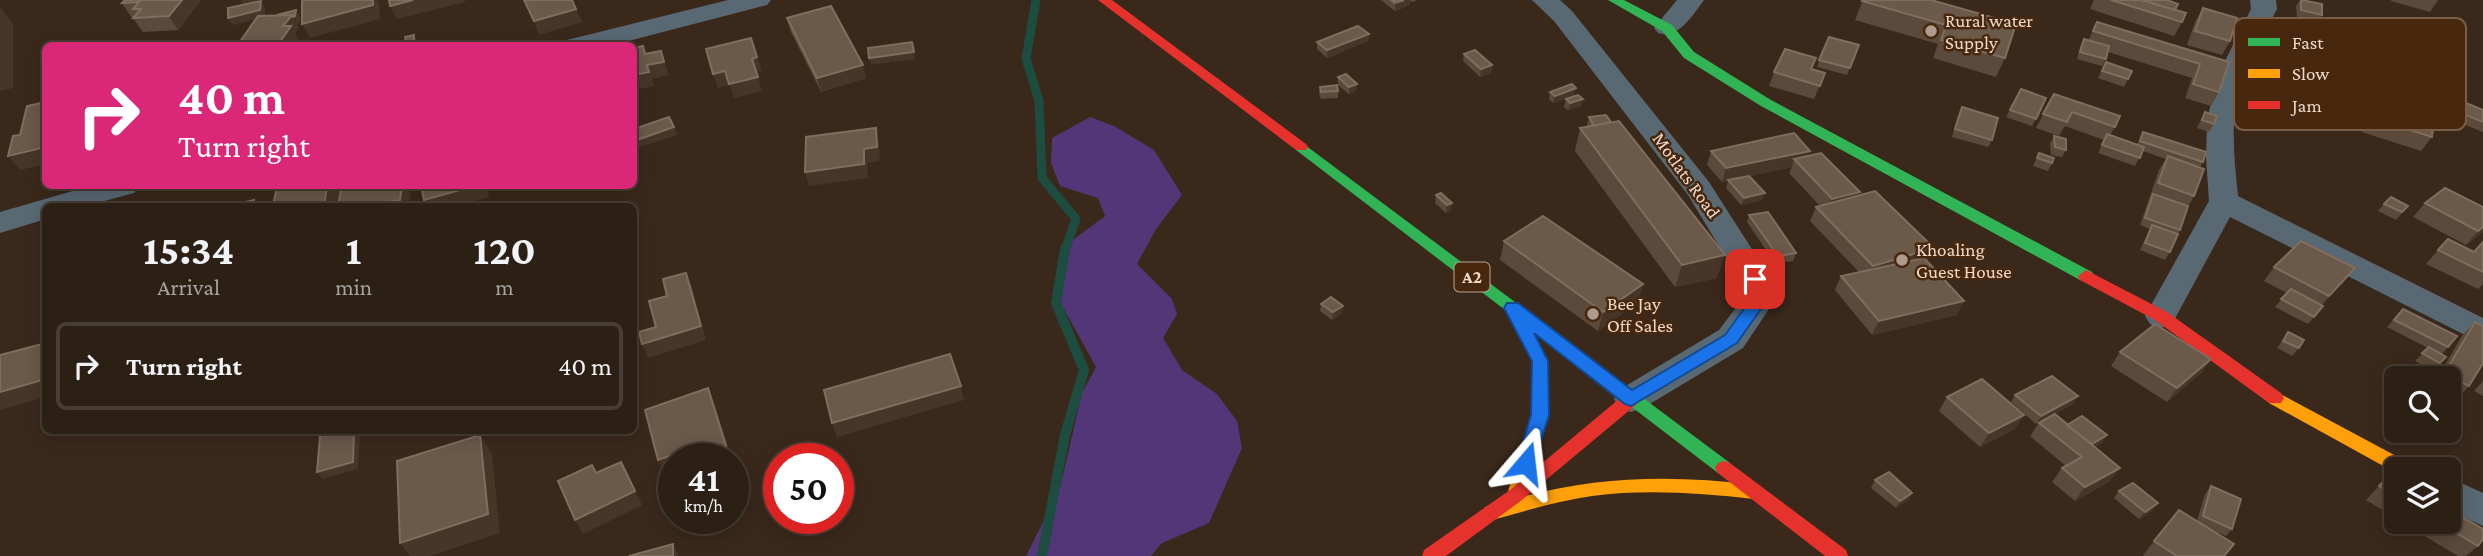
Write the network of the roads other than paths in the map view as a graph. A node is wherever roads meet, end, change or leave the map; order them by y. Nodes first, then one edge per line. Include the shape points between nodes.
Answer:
1 (758, 0) edge
2 (1104, 0) edge
3 (1545, 0) edge
4 (1614, 0) edge
5 (1691, 0) edge
6 (2263, 0) edge
7 (2260, 18) edge
8 (1667, 28) junction
9 (592, 42) edge
10 (2234, 69) edge
11 (113, 189) edge
12 (2224, 201) junction
13 (63, 203) edge
14 (42, 209) edge
15 (0, 223) edge
16 (1513, 308) junction
17 (2161, 316) junction
18 (2483, 332) edge
19 (1631, 399) junction
20 (2384, 458) edge
21 (1754, 492) junction
22 (1516, 495) junction
23 (2461, 499) edge
24 (2483, 511) edge
25 (1492, 512) junction
26 (1431, 556) edge
27 (1839, 556) edge

1 - 9 street
2 - 16 main road, A2
3 - 19 street, Motlats Road via 1563,16 1699,189 1755,279 1757,303 1731,339
4 - 8 main road
5 - 8 street
6 - 7 street
8 - 17 main road via 1689,55 1766,103
10 - 12 street via 2221,121
11 - 13 street
12 - 17 street
12 - 18 street
14 - 15 street
16 - 19 main road, A2
16 - 22 main road via 1540,361 1540,415
17 - 20 main road via 2283,403
19 - 21 main road, A2
19 - 22 main road
21 - 25 main road via 1698,484 1636,484 1591,489
21 - 27 main road, A2
22 - 25 main road
23 - 24 street
25 - 26 main road

